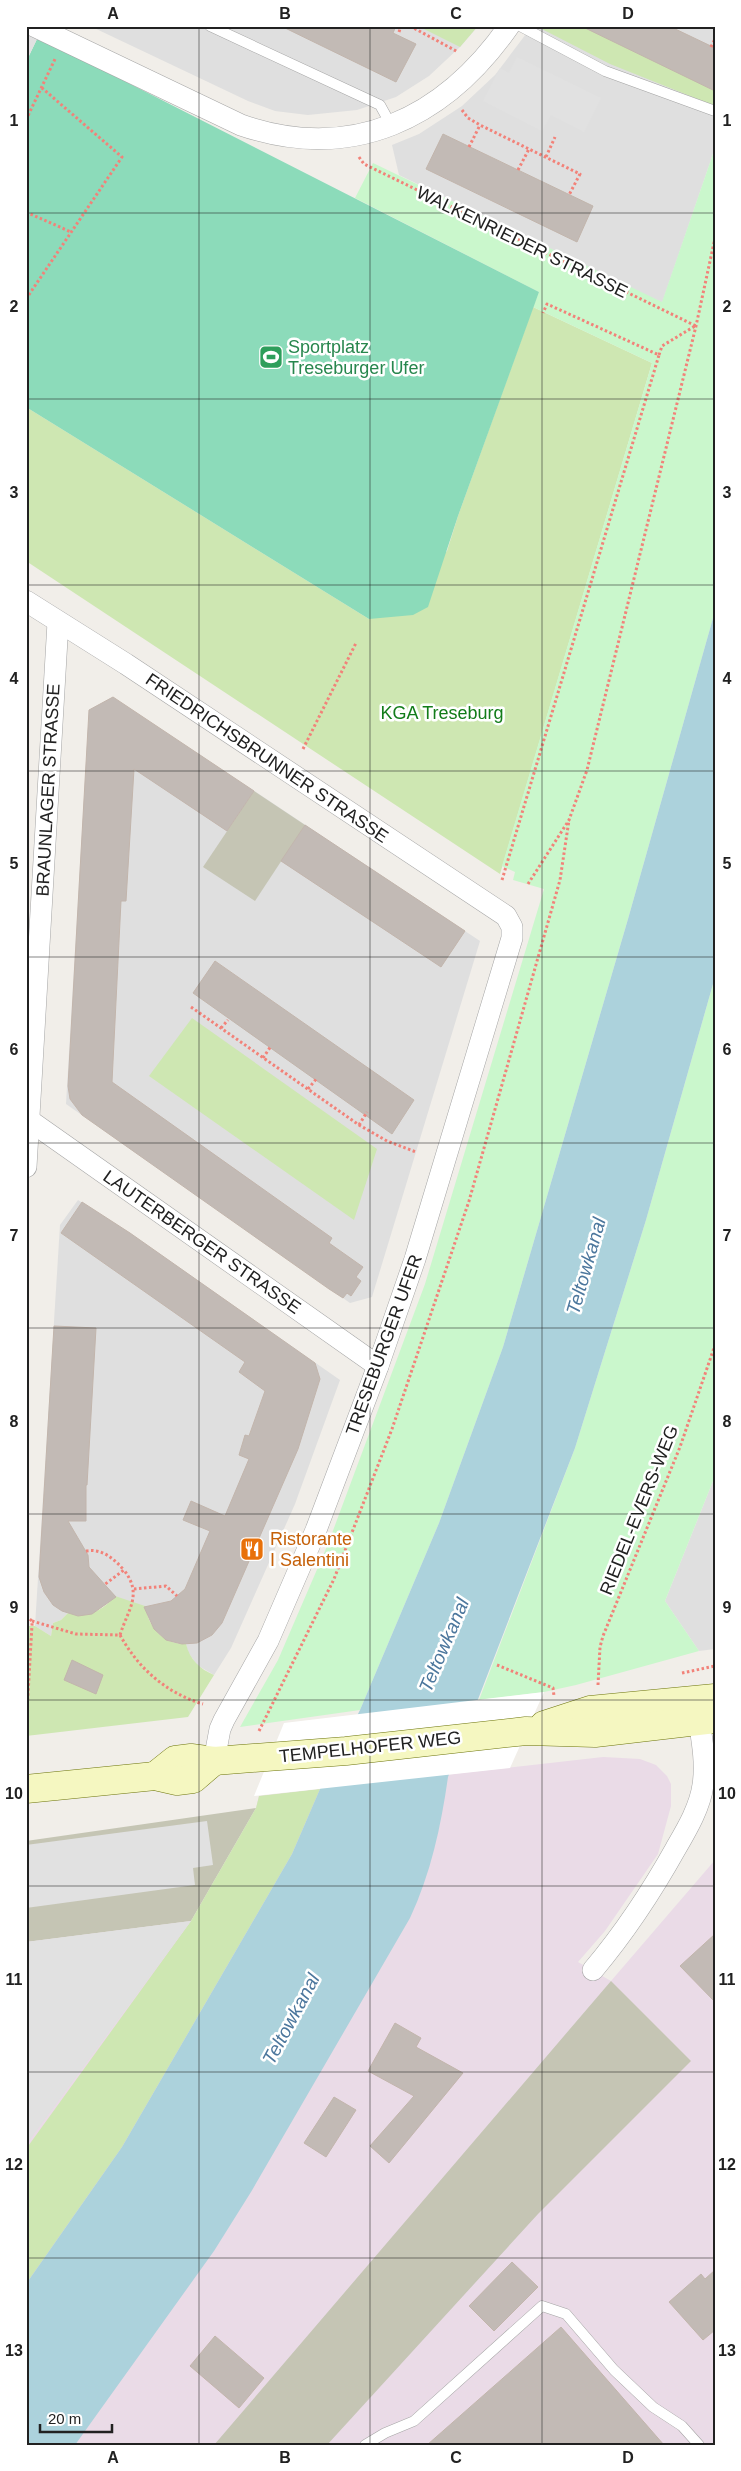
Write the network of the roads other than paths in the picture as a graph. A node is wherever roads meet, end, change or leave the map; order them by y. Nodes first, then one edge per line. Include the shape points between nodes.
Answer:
1 (34, 26) edge
2 (210, 26) edge
3 (510, 26) edge
4 (520, 26) edge
5 (715, 111) edge
6 (391, 125) junction
7 (26, 601) edge
8 (58, 622) junction
9 (506, 916) joint
10 (28, 1119) edge
11 (26, 1167) edge
12 (378, 1366) junction
13 (706, 1710) edge
14 (214, 1761) junction
15 (26, 1789) edge
16 (592, 1970) dead end
17 (365, 2445) edge
18 (699, 2445) edge

1 - 6 street via 215,114 264,132 352,143
2 - 6 lane via 380,105
3 - 6 street via 480,63 448,92 411,117
4 - 5 lane via 605,71
7 - 8 street, FRIEDRICHSBRUNNER STRASSE
8 - 9 street, FRIEDRICHSBRUNNER STRASSE
8 - 10 street, BRAUNLAGER STRASSE
9 - 12 street, TRESEBURGER UFER via 512,927 512,938 416,1259
10 - 11 street, BRAUNLAGER STRASSE
10 - 12 street, LAUTERBERGER STRASSE
12 - 14 street, TRESEBURGER UFER via 316,1530 272,1632 220,1730
13 - 14 street, TEMPELHOFER WEG via 595,1733 526,1730 346,1751
13 - 16 street via 705,1768 697,1806 654,1887 630,1924
14 - 15 street via 193,1779 177,1781 155,1776
17 - 18 lane via 414,2421 542,2306 566,2314 614,2370 653,2407 682,2426

